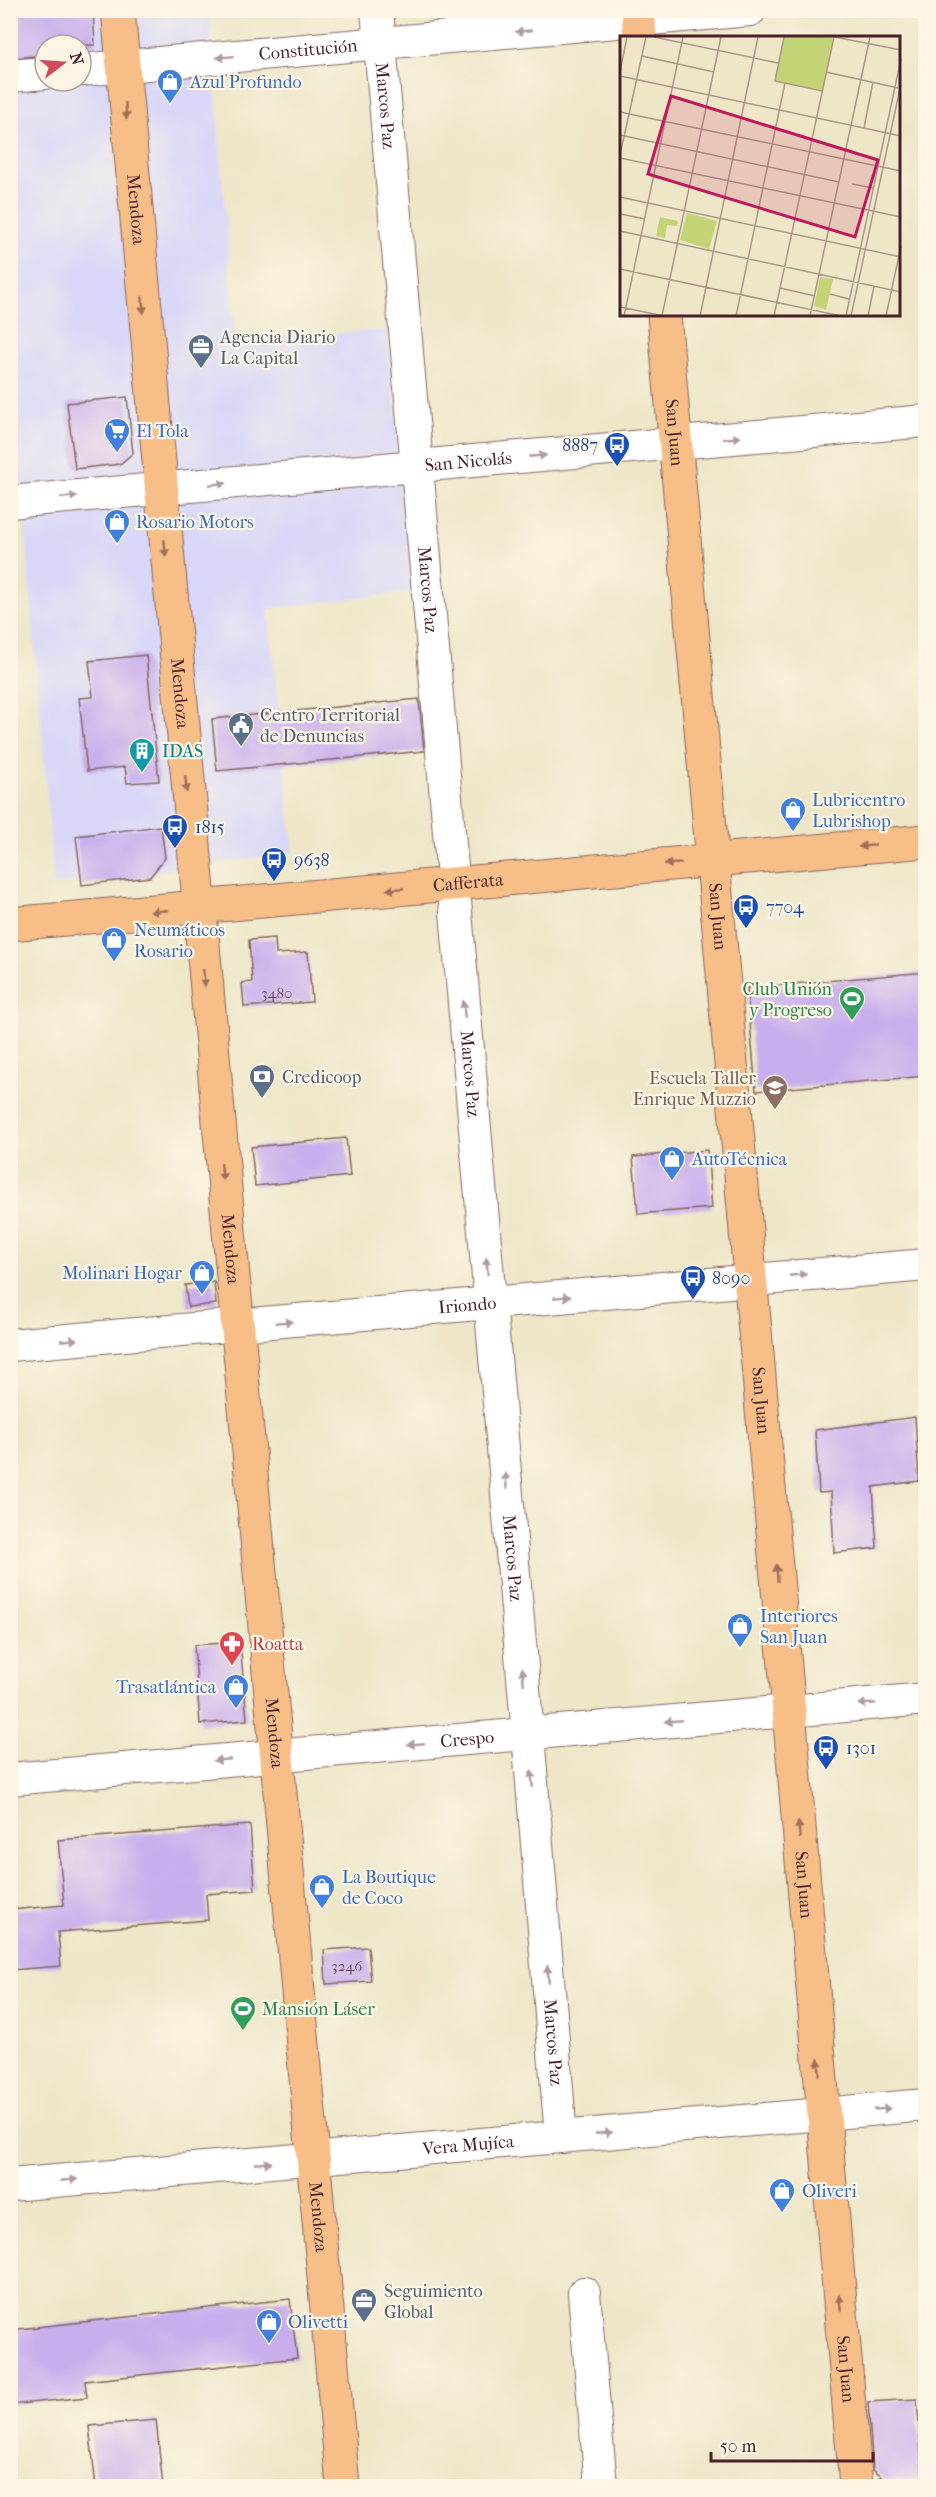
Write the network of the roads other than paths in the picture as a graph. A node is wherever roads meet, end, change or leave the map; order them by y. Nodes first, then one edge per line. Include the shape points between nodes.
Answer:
1 (118, 10) edge
2 (376, 10) edge
3 (750, 10) edge
4 (639, 23) edge
5 (379, 43) junction
6 (123, 66) junction
7 (93, 69) edge
8 (33, 74) edge
9 (10, 76) edge
10 (664, 316) edge
11 (926, 421) edge
12 (675, 443) junction
13 (417, 467) junction
14 (160, 489) junction
15 (10, 502) edge
16 (926, 841) edge
17 (713, 860) junction
18 (453, 884) junction
19 (198, 907) junction
20 (10, 924) edge
21 (926, 1265) edge
22 (750, 1279) junction
23 (490, 1304) junction
24 (236, 1326) junction
25 (10, 1345) edge
26 (926, 1699) edge
27 (789, 1711) junction
28 (528, 1734) junction
29 (276, 1756) junction
30 (10, 1779) edge
31 (926, 2105) edge
32 (823, 2114) junction
33 (561, 2137) junction
34 (312, 2158) junction
35 (10, 2185) edge
36 (584, 2293) dead end
37 (343, 2487) edge
38 (601, 2487) edge
39 (856, 2487) edge

1 - 6 main road, Mendoza
2 - 5 street, Marcos Paz
3 - 4 street, Constitución
4 -> 5 street, Constitución
5 -> 6 street, Constitución
5 - 13 street, Marcos Paz
6 - 7 street, Constitución
6 -> 14 main road, Mendoza
8 - 9 street
10 - 12 main road, San Juan
12 -> 11 street, San Nicolás
13 -> 12 street, San Nicolás
12 - 17 main road, San Juan
14 -> 13 street, San Nicolás
13 - 18 street, Marcos Paz
15 -> 14 street, San Nicolás
14 -> 19 main road, Mendoza
16 -> 17 main road, Cafferata
17 -> 18 main road, Cafferata
17 - 22 main road, San Juan
18 -> 19 main road, Cafferata
23 -> 18 street, Marcos Paz
19 -> 20 main road, Cafferata
19 -> 24 main road, Mendoza
22 -> 21 street, Iriondo
23 -> 22 street, Iriondo
27 -> 22 main road, San Juan
24 -> 23 street, Iriondo
28 -> 23 street, Marcos Paz
25 -> 24 street, Iriondo
24 - 29 main road, Mendoza
26 -> 27 street, Crespo
27 -> 28 street, Crespo
32 -> 27 main road, San Juan
28 -> 29 street, Crespo
33 -> 28 street, Marcos Paz
29 -> 30 street, Crespo
29 - 34 main road, Mendoza
32 -> 31 street, Vera Mujíca
33 -> 32 street, Vera Mujíca
39 -> 32 main road, San Juan
33 - 34 street, Vera Mujíca
35 -> 34 street, Vera Mujíca
34 - 37 main road, Mendoza
36 - 38 street

